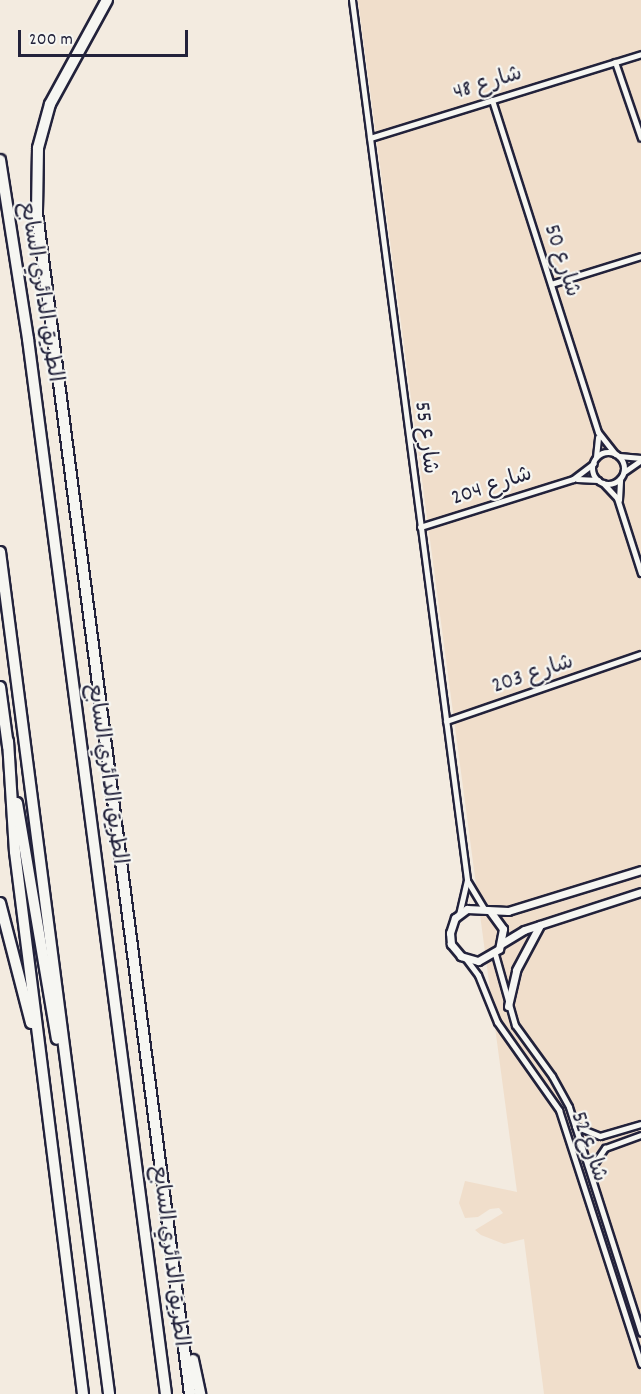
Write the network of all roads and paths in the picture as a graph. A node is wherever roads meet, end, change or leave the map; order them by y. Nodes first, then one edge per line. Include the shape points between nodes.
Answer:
1 (107, 0) edge
2 (352, 0) edge
3 (641, 54) edge
4 (615, 62) junction
5 (492, 100) junction
6 (370, 138) junction
7 (641, 138) edge
8 (0, 160) edge
9 (641, 256) edge
10 (551, 284) junction
11 (598, 432) junction
12 (617, 455) junction
13 (641, 459) edge
14 (595, 461) junction
15 (622, 476) junction
16 (573, 479) junction
17 (601, 482) junction
18 (619, 504) junction
19 (420, 527) junction
20 (0, 552) edge
21 (641, 573) edge
22 (641, 654) edge
23 (641, 660) edge
24 (631, 661) junction
25 (0, 687) edge
26 (446, 721) junction
27 (8, 741) junction
28 (641, 870) edge
29 (467, 880) junction
30 (641, 892) edge
31 (0, 903) edge
32 (487, 910) junction
33 (459, 914) junction
34 (540, 924) junction
35 (501, 944) junction
36 (495, 954) junction
37 (466, 959) junction
38 (508, 1006) junction
39 (43, 1082) junction
40 (70, 1095) junction
41 (641, 1124) edge
42 (575, 1126) junction
43 (641, 1134) edge
44 (590, 1172) junction
45 (149, 1254) junction
46 (180, 1298) junction
47 (641, 1333) edge
48 (641, 1364) edge
49 (83, 1394) edge
50 (109, 1394) edge
51 (166, 1394) edge
52 (173, 1394) edge
53 (190, 1394) edge
54 (200, 1394) edge

1 - 46 highway via 51,104 38,148 37,213
2 - 6 street, شارع 55
3 - 4 street, شارع 48
4 - 5 street, شارع 48
4 - 7 street
5 - 6 street, شارع 48
5 - 10 street, شارع 50
6 - 19 street, شارع 55
8 - 45 highway, الطريق الدائري السابع via 28,339
9 - 10 street
10 - 11 street, شارع 50
11 - 12 street, شارع 50
11 - 14 street, شارع 50
12 - 13 street
12 - 14 street via 605,453
12 - 15 street
13 - 15 street
14 - 16 street, شارع 204
14 - 17 street, شارع 50
15 - 17 street, شارع 204
15 - 18 street
16 - 17 street, شارع 204
16 - 19 street, شارع 204
17 - 18 street
18 - 21 street
19 - 26 street, شارع 55
20 - 40 highway
22 - 24 street, شارع 203
23 - 24 street, شارع 203
24 - 26 street, شارع 203
25 - 27 highway
26 - 29 street, شارع 55
27 - 39 highway via 15,852
27 - 40 highway via 52,1018
28 - 32 street via 515,909
29 - 32 street, شارع 55
29 - 33 street, شارع 55
30 - 34 street
31 - 39 highway
32 - 33 street
32 - 35 street via 500,922
33 - 37 street via 450,928 450,938 457,953
34 - 35 street
34 - 38 street via 516,970
35 - 36 street
36 - 37 street via 478,961
36 - 38 street, شارع 52
37 - 48 street, شارع 52 via 478,975 497,1022 559,1110
38 - 42 street, شارع 52 via 522,1037 561,1091
39 - 49 highway
40 - 50 highway
41 - 42 street via 600,1136
42 - 44 street, شارع 52
43 - 44 street via 604,1148
44 - 47 street, شارع 52
45 - 51 highway, الطريق الدائري السابع
45 - 52 highway
46 - 53 highway
46 - 54 highway

